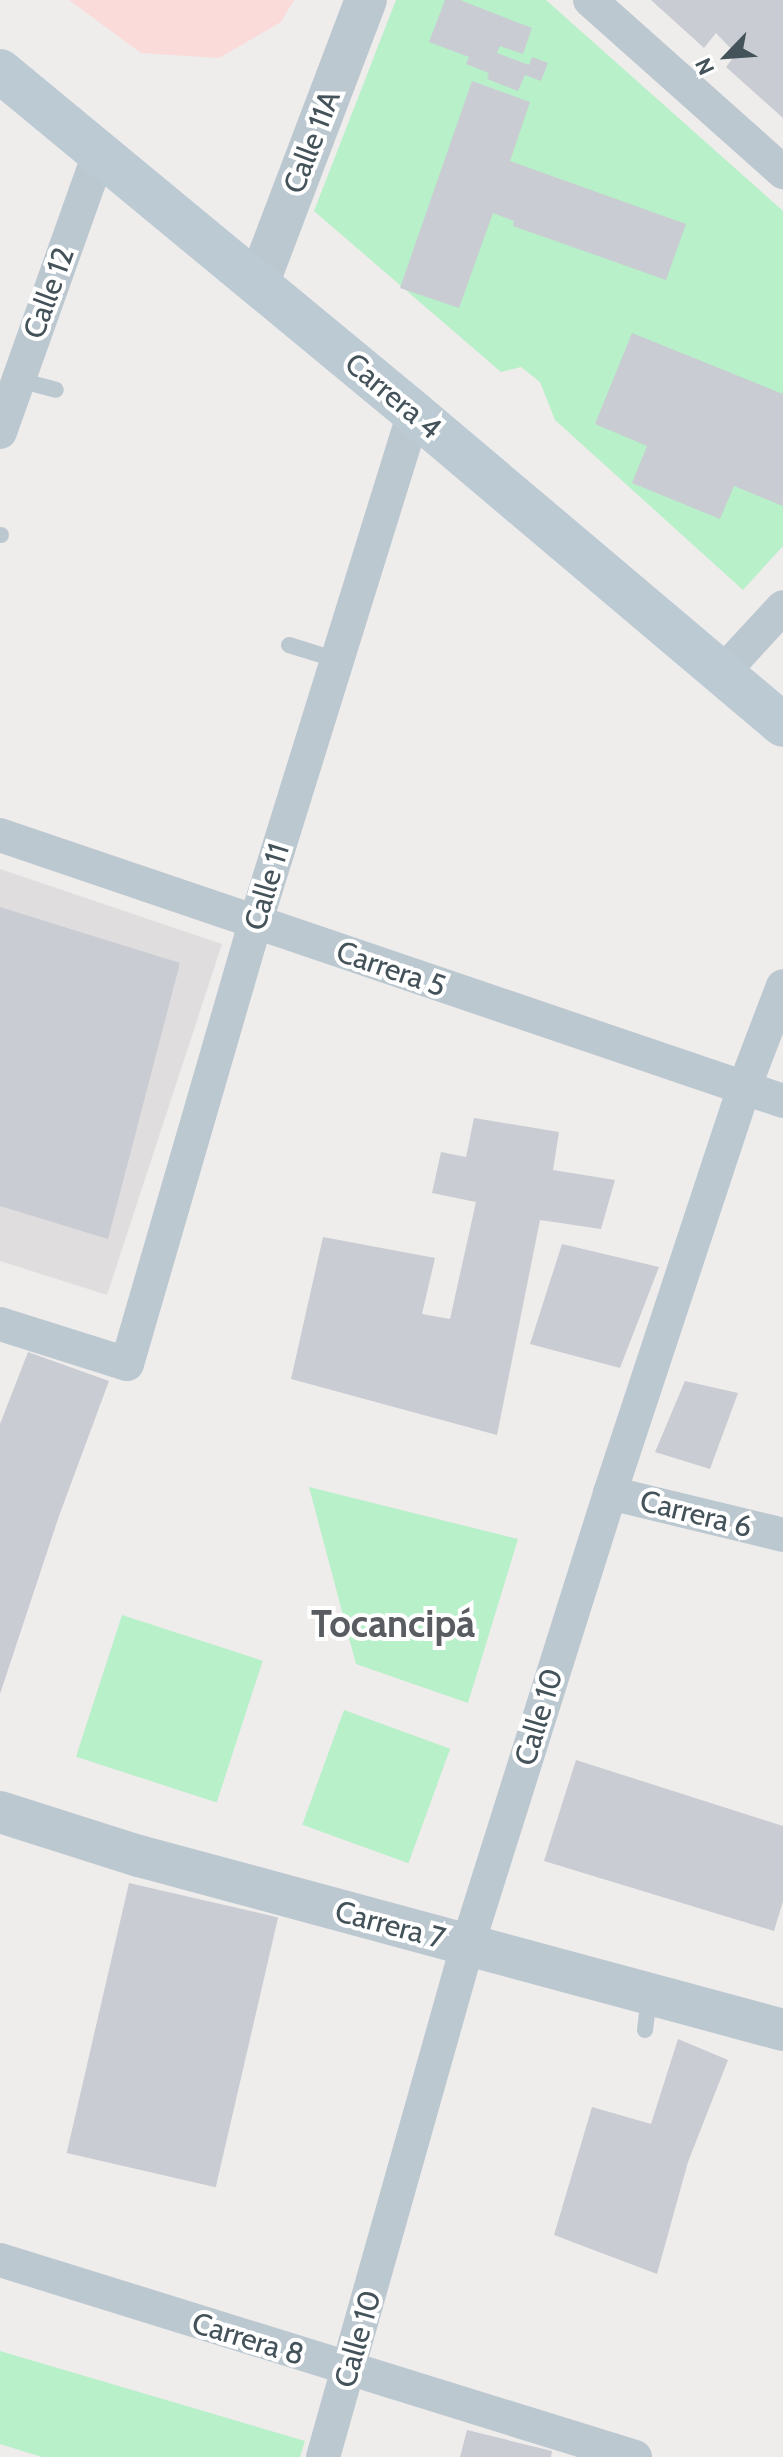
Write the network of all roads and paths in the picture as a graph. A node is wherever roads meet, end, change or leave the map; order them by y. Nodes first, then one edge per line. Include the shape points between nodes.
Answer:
1 (366, 0) edge
2 (590, 0) edge
3 (0, 71) edge
4 (99, 154) junction
5 (783, 172) edge
6 (258, 284) junction
7 (19, 380) junction
8 (56, 390) dead end
9 (414, 413) junction
10 (0, 432) edge
11 (783, 607) edge
12 (289, 645) dead end
13 (337, 660) junction
14 (723, 672) junction
15 (783, 725) edge
16 (0, 835) edge
17 (255, 924) junction
18 (783, 986) edge
19 (744, 1088) junction
20 (783, 1101) edge
21 (0, 1324) edge
22 (610, 1493) junction
23 (783, 1535) edge
24 (0, 1812) edge
25 (467, 1947) junction
26 (783, 2030) edge
27 (0, 2260) edge
28 (350, 2371) junction
29 (323, 2457) edge
30 (635, 2457) edge

1 - 6 street, Calle 11A
2 - 5 street
3 - 4 main road, Carrera 4
4 - 6 main road, Carrera 4
4 - 7 street, Calle 12
6 - 9 main road, Carrera 4
7 - 8 lane
7 - 10 street, Calle 12
9 - 13 street, Calle 11
9 - 14 main road, Carrera 4
11 - 14 street
12 - 13 lane
13 - 17 street, Calle 11
14 - 15 main road, Carrera 4
16 - 17 street, Carrera 5
17 - 19 street, Carrera 5
17 - 21 street, Calle 11 via 127,1364
18 - 19 street, Calle 10
19 - 20 street, Carrera 5
19 - 22 street, Calle 10
22 - 23 street, Carrera 6
22 - 25 street, Calle 10
24 - 25 street, Carrera 7
25 - 26 street, Carrera 7 via 647,2011
25 - 28 street, Calle 10
27 - 28 street, Carrera 8
28 - 29 street, Calle 10
28 - 30 street, Carrera 8

